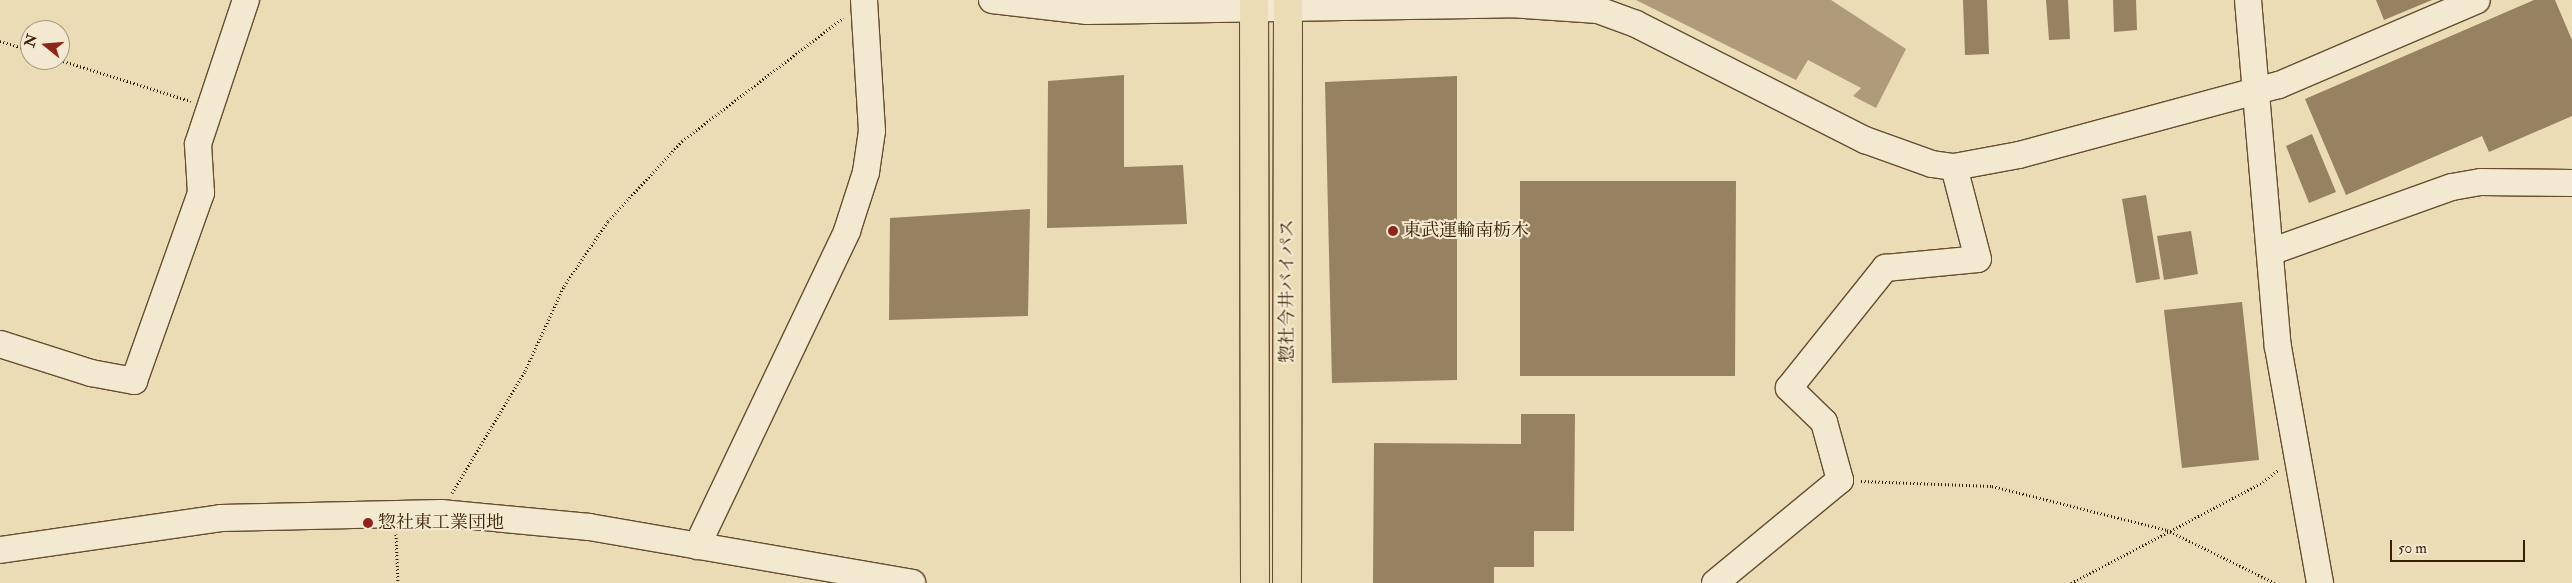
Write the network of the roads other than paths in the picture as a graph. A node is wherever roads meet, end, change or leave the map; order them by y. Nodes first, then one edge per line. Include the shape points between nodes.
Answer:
1 (246, 0) edge
2 (992, 0) edge
3 (2248, 0) edge
4 (2477, 0) edge
5 (864, 1) edge
6 (1558, 2) edge
7 (1288, 3) edge
8 (1254, 4) edge
9 (2256, 91) junction
10 (1954, 167) junction
11 (2572, 183) edge
12 (2270, 252) junction
13 (0, 344) edge
14 (698, 546) junction
15 (0, 550) edge
16 (912, 583) edge
17 (1255, 583) edge
18 (1287, 583) edge
19 (1716, 583) edge
20 (2320, 583) edge

1 - 13 street via 198,144 201,192 134,382 91,374
2 - 8 street via 1087,12
3 - 9 street
4 - 9 street
5 - 14 street via 872,131 866,172 847,230
6 - 7 street
6 - 10 street via 1598,10 1636,24 1864,140 1932,164
7 - 8 street
7 - 18 main road, 惣社今井バイパス
8 - 17 main road, 惣社今井バイパス
9 - 10 street via 2019,154
9 - 12 street
10 - 19 street via 1978,259 1885,268 1789,388 1824,422 1840,480
11 - 12 street via 2481,182 2452,187
12 - 20 street via 2294,457
14 - 15 street via 589,527 441,513 395,512 221,518
14 - 16 street

